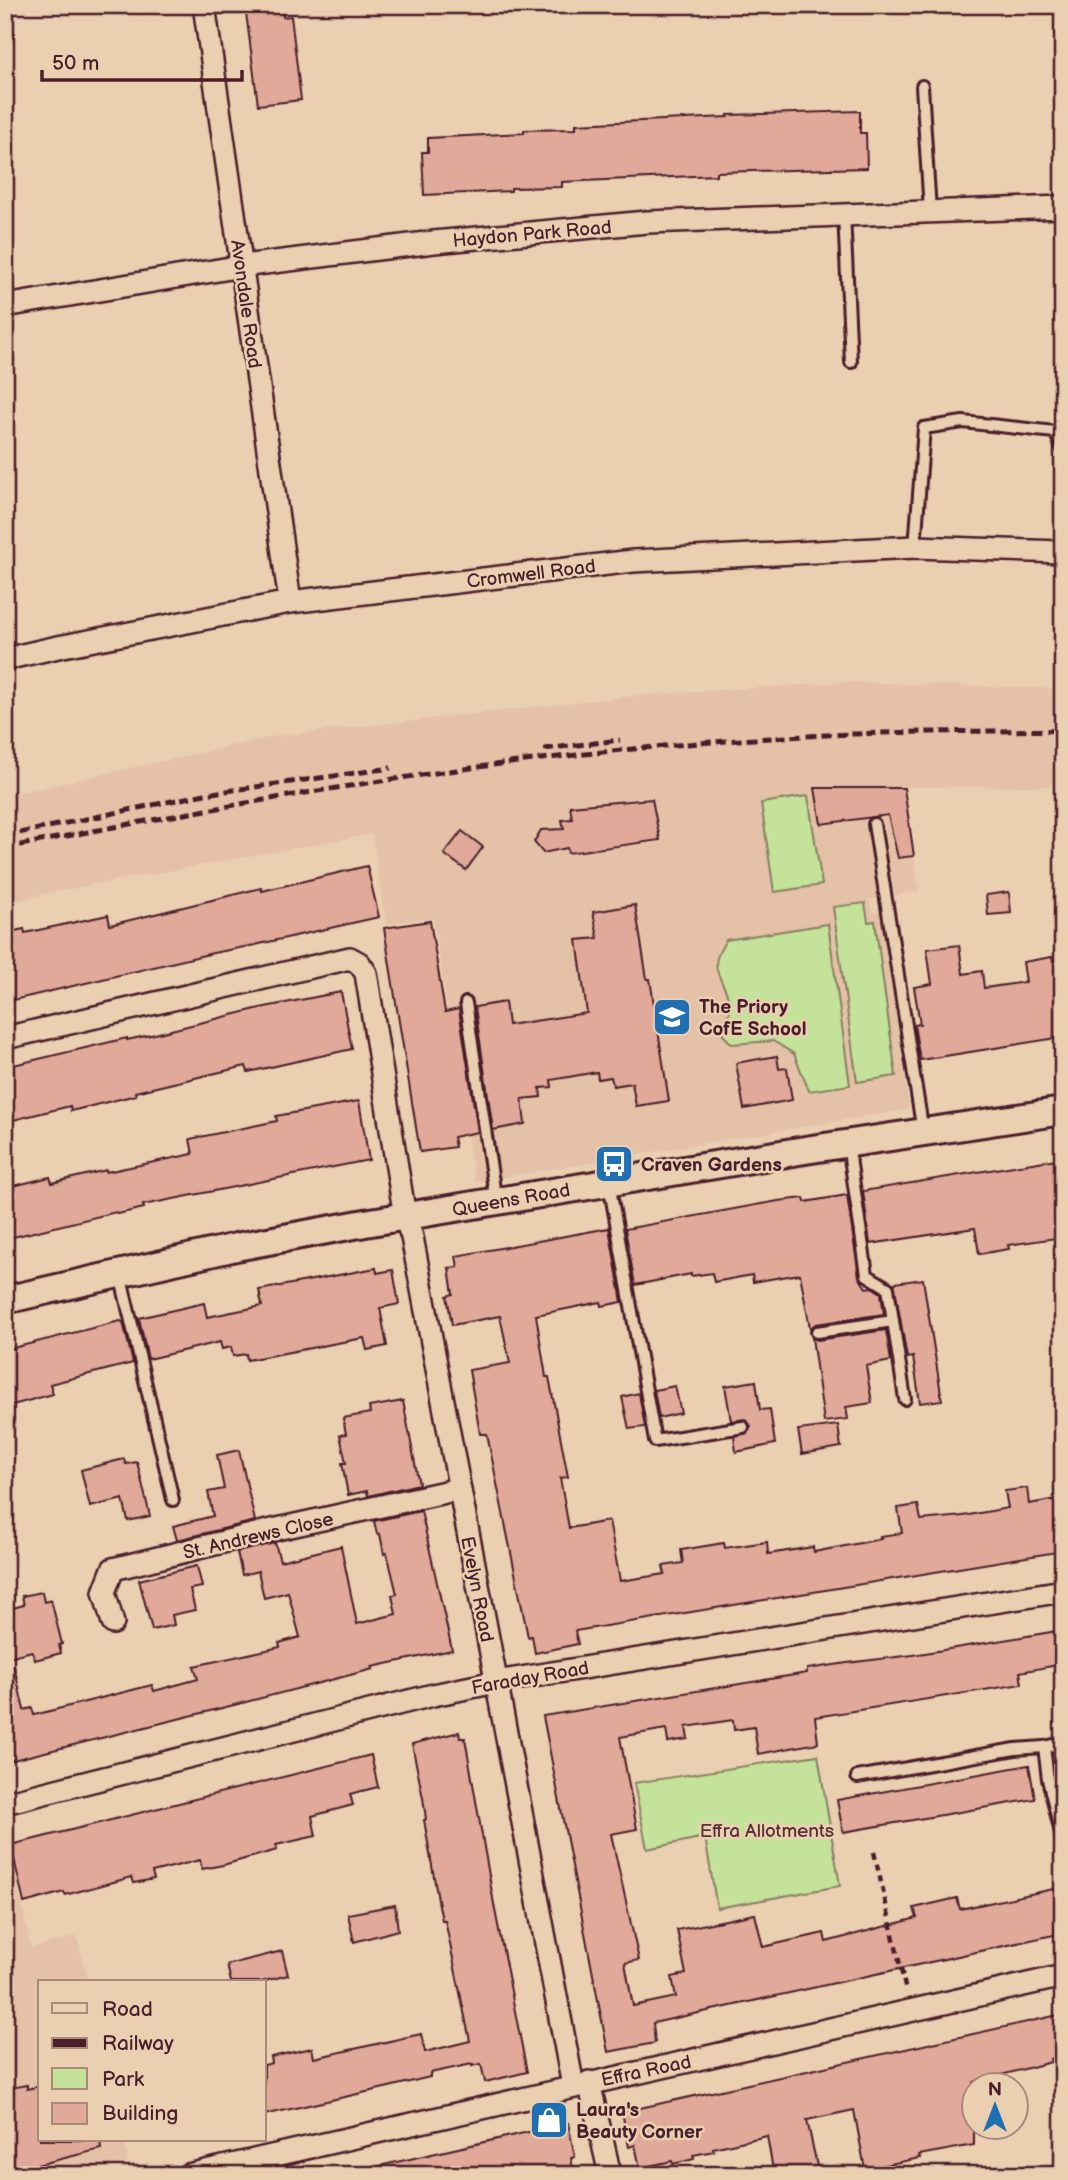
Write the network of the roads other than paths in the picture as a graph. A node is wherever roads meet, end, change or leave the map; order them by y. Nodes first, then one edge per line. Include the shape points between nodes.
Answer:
1 (204, 5) edge
2 (922, 86) dead end
3 (1063, 207) edge
4 (930, 211) junction
5 (844, 214) junction
6 (242, 266) junction
7 (5, 306) edge
8 (851, 362) dead end
9 (1063, 449) edge
10 (915, 547) junction
11 (1063, 552) edge
12 (290, 602) junction
13 (5, 659) edge
14 (874, 824) dead end
15 (466, 1003) dead end
16 (5, 1038) edge
17 (1063, 1111) edge
18 (923, 1132) junction
19 (848, 1144) junction
20 (609, 1182) junction
21 (496, 1202) junction
22 (405, 1217) junction
23 (120, 1272) junction
24 (5, 1300) edge
25 (893, 1321) junction
26 (817, 1332) dead end
27 (905, 1399) dead end
28 (743, 1427) dead end
29 (459, 1489) junction
30 (173, 1500) dead end
31 (1063, 1591) edge
32 (113, 1623) dead end
33 (496, 1682) junction
34 (1063, 1743) edge
35 (1044, 1747) junction
36 (857, 1777) dead end
37 (5, 1803) edge
38 (1063, 1842) edge
39 (1063, 1976) edge
40 (581, 2085) junction
41 (188, 2175) edge
42 (610, 2175) edge

1 - 6 street, Avondale Road
2 - 4 lane
3 - 4 street, Haydon Park Road
4 - 5 street, Haydon Park Road
5 - 6 street, Haydon Park Road via 647,222
5 - 8 lane
6 - 7 street, Haydon Park Road
6 - 12 street, Avondale Road
9 - 10 lane via 1055,432 962,422 923,428
10 - 11 street, Cromwell Road
10 - 12 street, Cromwell Road via 633,561
12 - 13 street, Cromwell Road
14 - 18 lane
15 - 21 lane
16 - 22 street via 350,958 366,973
17 - 18 street, Queens Road
18 - 19 street, Queens Road
19 - 20 street, Queens Road
19 - 25 lane via 867,1275 888,1288
20 - 21 street, Queens Road
20 - 28 lane via 655,1441
21 - 22 street, Queens Road
22 - 23 street, Queens Road
22 - 29 street, Evelyn Road
23 - 24 street, Queens Road
23 - 30 lane
25 - 26 lane
25 - 27 lane
29 - 32 street, St. Andrews Close via 113,1570 104,1592
29 - 33 street, Evelyn Road
31 - 33 street, Faraday Road
33 - 37 street, Faraday Road
33 - 40 street, Evelyn Road
34 - 35 lane
35 - 36 lane
35 - 38 lane
39 - 40 street, Effra Road
40 - 41 street, Effra Road
40 - 42 street, Evelyn Road

